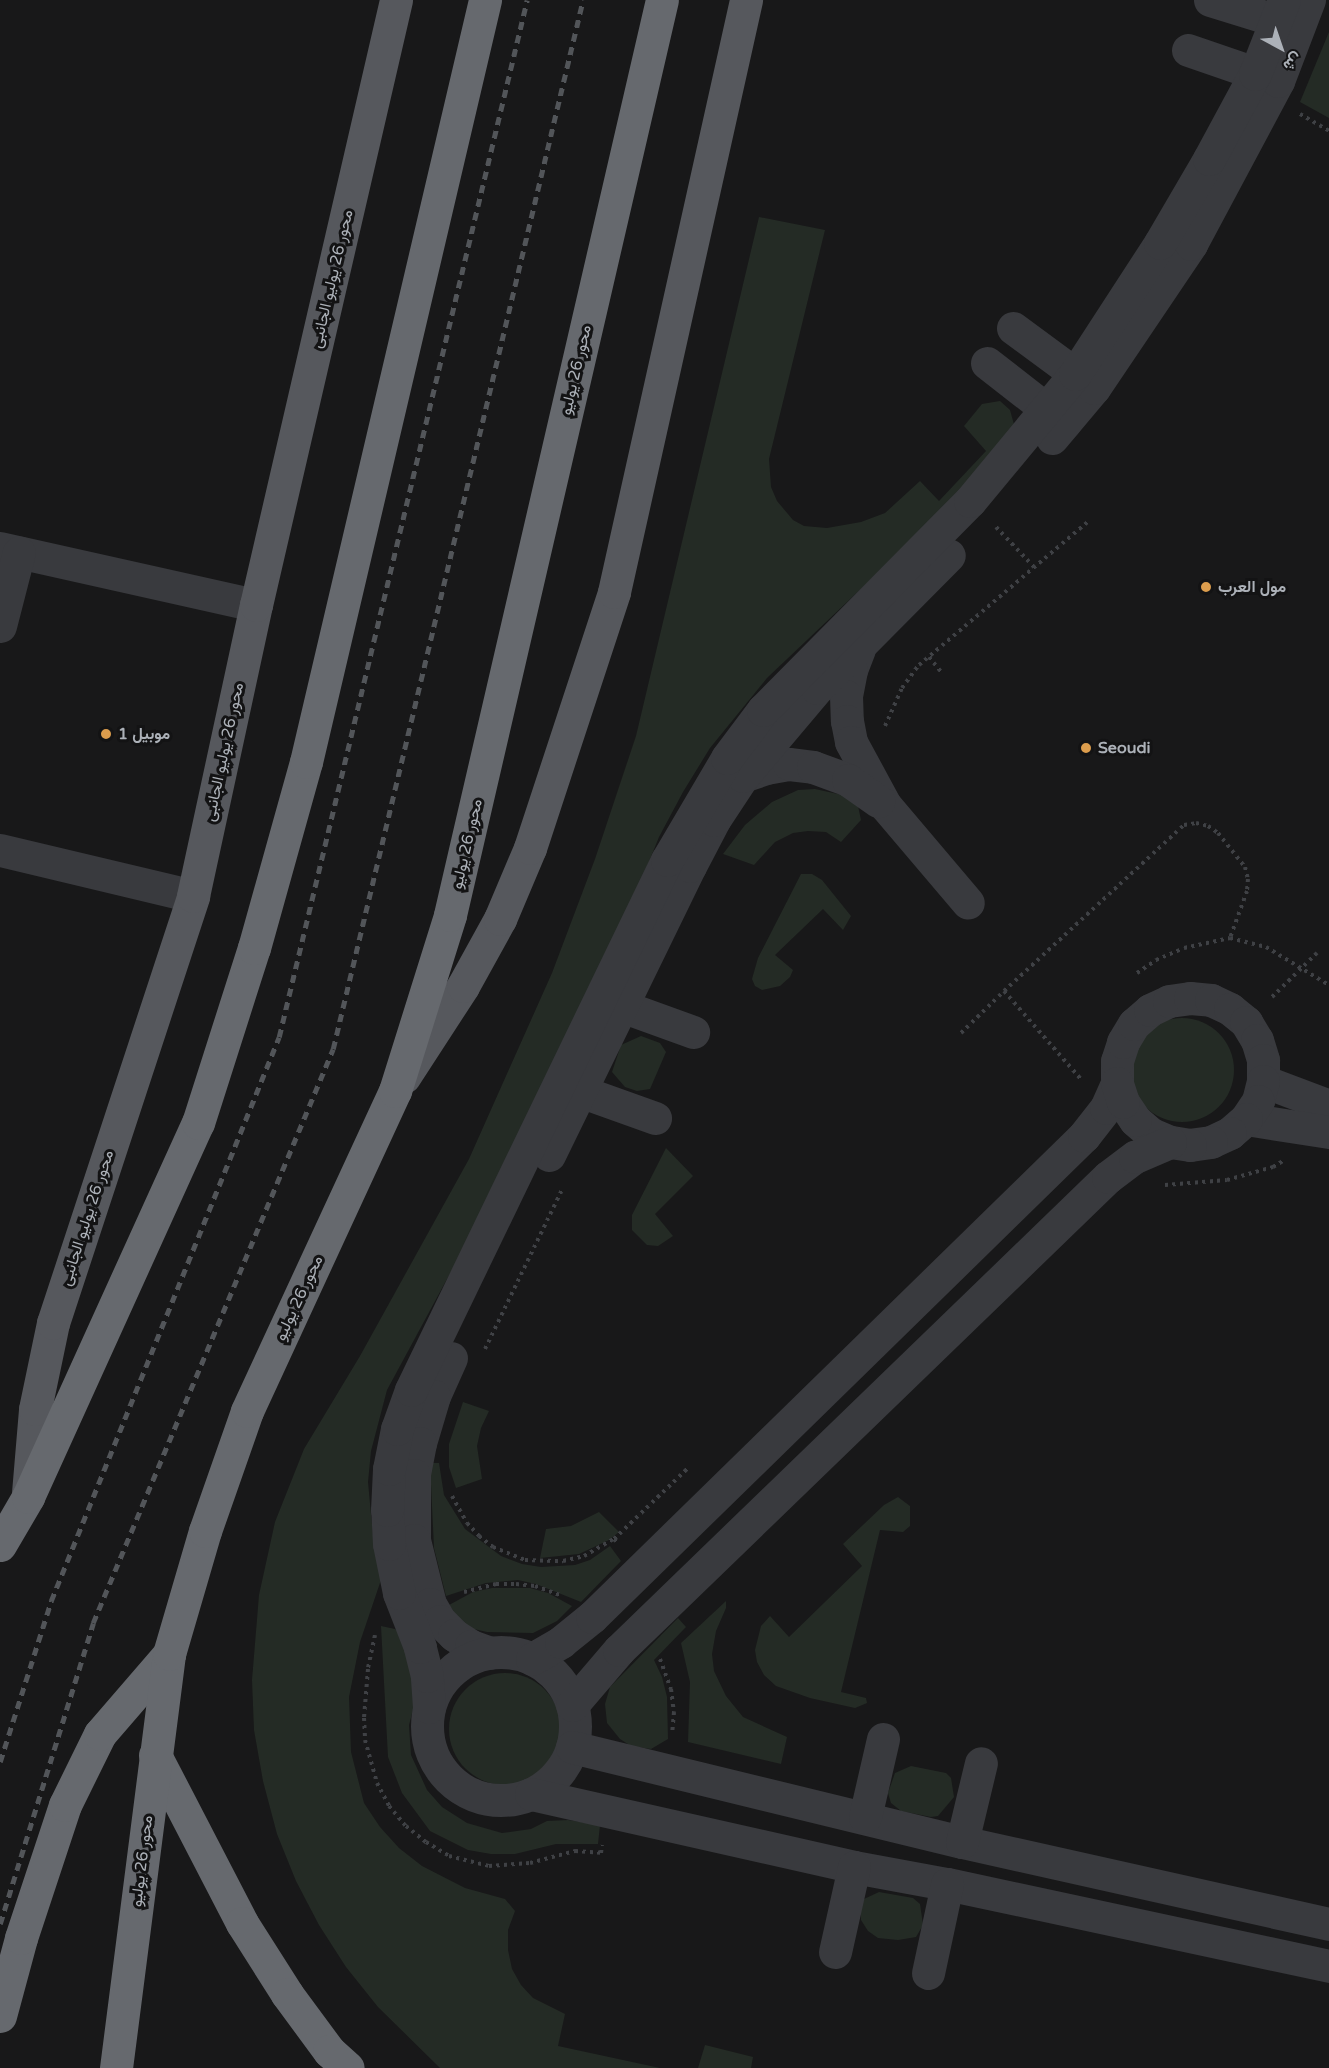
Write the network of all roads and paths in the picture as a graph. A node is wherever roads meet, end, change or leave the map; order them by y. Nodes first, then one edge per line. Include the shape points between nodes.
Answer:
1 (396, 0) edge
2 (485, 0) edge
3 (662, 0) edge
4 (746, 0) edge
5 (1210, 0) edge
6 (1292, 12) edge
7 (1188, 50) dead end
8 (1267, 77) junction
9 (1013, 328) dead end
10 (987, 363) dead end
11 (1084, 381) junction
12 (1056, 417) junction
13 (985, 516) junction
14 (1089, 521) dead end
15 (9, 550) edge
16 (1035, 568) junction
17 (256, 605) junction
18 (0, 626) edge
19 (860, 646) junction
20 (929, 657) junction
21 (942, 673) dead end
22 (860, 762) junction
23 (743, 776) junction
24 (885, 805) junction
25 (0, 849) edge
26 (193, 896) junction
27 (968, 903) dead end
28 (1230, 938) dead end
29 (1317, 953) dead end
30 (1004, 991) junction
31 (610, 1002) junction
32 (1246, 1022) junction
33 (693, 1032) dead end
34 (961, 1033) dead end
35 (1263, 1081) junction
36 (1102, 1084) junction
37 (570, 1088) junction
38 (395, 1091) junction
39 (1329, 1106) edge
40 (655, 1118) dead end
41 (1246, 1119) junction
42 (1329, 1132) edge
43 (1170, 1142) junction
44 (1293, 1155) dead end
45 (564, 1185) dead end
46 (1160, 1185) dead end
47 (483, 1354) dead end
48 (28, 1497) junction
49 (0, 1545) edge
50 (399, 1593) junction
51 (430, 1604) junction
52 (592, 1617) junction
53 (490, 1653) junction
54 (169, 1654) junction
55 (532, 1659) junction
56 (572, 1705) junction
57 (429, 1707) junction
58 (883, 1739) dead end
59 (572, 1747) junction
60 (155, 1755) junction
61 (981, 1763) dead end
62 (531, 1794) junction
63 (608, 1812) junction
64 (865, 1817) junction
65 (962, 1842) junction
66 (854, 1867) junction
67 (947, 1884) junction
68 (1329, 1924) edge
69 (835, 1952) dead end
70 (1329, 1966) edge
71 (928, 1973) dead end
72 (0, 2016) edge
73 (116, 2068) edge
74 (348, 2068) edge

1 - 17 main road, محور 26 يوليو الجانبى
2 - 48 highway via 309,750 254,948 198,1123
3 - 38 highway, محور 26 يوليو via 450,915
4 - 38 main road via 610,603 530,848 500,919 463,986
5 - 6 street
6 - 8 street
7 - 8 street
8 - 11 street via 1160,243
9 - 11 street
10 - 12 street
11 - 12 street
12 - 13 street
12 - 31 street via 795,676 727,758 667,860
13 - 16 path
13 - 19 street
14 - 16 path
15 - 17 street
15 - 18 street
16 - 20 path
17 - 26 main road, محور 26 يوليو الجانبى
19 - 22 street via 850,670 846,696 851,742
19 - 23 street via 802,705
20 - 21 path
20 - 22 path via 902,688 878,741
22 - 24 street
23 - 24 street via 789,764 813,767 831,771
23 - 31 street
24 - 27 street
25 - 26 street
26 - 48 main road, محور 26 يوليو الجانبى via 53,1323 35,1409
28 - 30 path via 1247,891 1245,867 1208,826 1184,825
29 - 32 path
30 - 34 path
30 - 36 path
31 - 33 street
31 - 37 street
32 - 35 street via 1263,1060
32 - 36 street via 1211,1000 1169,1000 1134,1024
35 - 39 street
35 - 41 street via 1258,1101
36 - 43 street via 1151,1134
36 - 52 street via 1106,1108 1084,1136
37 - 40 street
37 - 50 street via 411,1390 397,1429 389,1469 387,1510
37 - 51 street via 434,1396 420,1443 414,1475 414,1540
38 - 54 highway, محور 26 يوليو via 247,1411 205,1531
41 - 42 street
41 - 43 street via 1211,1142
43 - 56 street via 1134,1157 1108,1177 619,1650
44 - 46 path via 1274,1167 1227,1180
45 - 47 path
48 - 49 highway
50 - 57 street via 420,1647
50 - 63 path via 381,1619 373,1643 364,1718 369,1761 377,1783 406,1826 448,1856 489,1866 510,1866 575,1851 601,1853
51 - 52 path via 496,1584 516,1584 552,1592
51 - 53 street via 454,1635
52 - 55 street
53 - 55 street via 512,1653
53 - 57 street via 470,1659 452,1671 438,1687
54 - 60 highway, محور 26 يوليو
54 - 72 highway, محور 26 يوليو via 100,1734 65,1805
55 - 56 street via 550,1670
56 - 59 street
57 - 62 street via 426,1727 430,1748 452,1783 490,1800 511,1800
58 - 64 street
59 - 62 street via 563,1767 549,1783
59 - 64 street
60 - 73 highway, محور 26 يوليو
60 - 74 highway via 242,1923 329,2052
61 - 65 street
62 - 63 street
63 - 66 street
64 - 65 street
65 - 68 street
66 - 67 street
66 - 69 street
67 - 70 street
67 - 71 street

